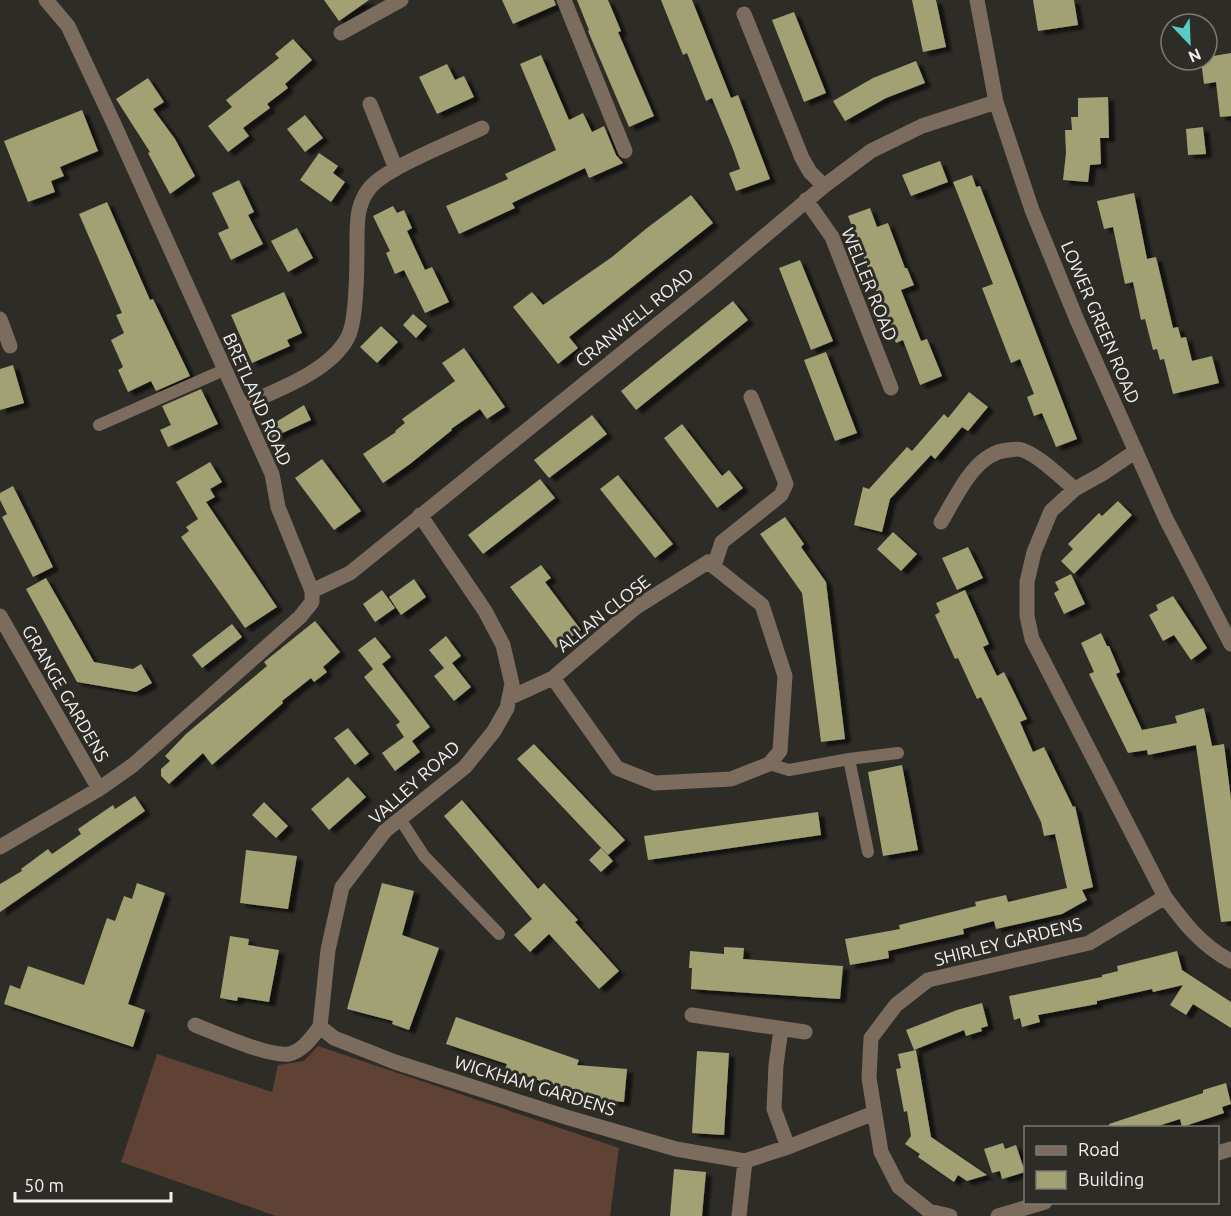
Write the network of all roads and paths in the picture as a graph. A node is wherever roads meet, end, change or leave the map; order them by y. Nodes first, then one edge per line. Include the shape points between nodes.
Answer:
1 (46, 0) edge
2 (400, 0) edge
3 (564, 0) edge
4 (977, 0) edge
5 (744, 14) dead end
6 (341, 33) dead end
7 (996, 102) junction
8 (370, 104) dead end
9 (482, 128) dead end
10 (625, 151) dead end
11 (396, 169) junction
12 (824, 186) junction
13 (806, 200) junction
14 (0, 319) edge
15 (10, 346) dead end
16 (224, 370) junction
17 (891, 387) dead end
18 (751, 397) dead end
19 (242, 406) junction
20 (99, 425) dead end
21 (1136, 451) junction
22 (1075, 489) junction
23 (420, 515) junction
24 (941, 522) dead end
25 (714, 566) junction
26 (312, 591) junction
27 (0, 616) edge
28 (1231, 644) edge
29 (553, 678) junction
30 (509, 698) junction
31 (898, 753) dead end
32 (849, 759) junction
33 (769, 764) junction
34 (99, 789) junction
35 (400, 819) junction
36 (0, 847) edge
37 (868, 852) dead end
38 (1165, 897) junction
39 (499, 934) dead end
40 (1231, 961) edge
41 (692, 1015) dead end
42 (195, 1025) dead end
43 (320, 1027) junction
44 (782, 1029) junction
45 (805, 1032) dead end
46 (874, 1113) junction
47 (788, 1148) junction
48 (745, 1161) junction
49 (1041, 1204) edge
50 (739, 1216) edge
51 (950, 1216) edge
52 (998, 1216) edge

1 - 16 street, BRETLAND ROAD via 68,26
2 - 6 street
3 - 10 street
4 - 7 street, LOWER GREEN ROAD
5 - 12 street via 802,158
7 - 12 street, CRANWELL ROAD via 922,126 871,151
7 - 21 street, LOWER GREEN ROAD via 1032,210
8 - 11 street
9 - 11 street
11 - 19 street via 369,188 357,215 355,303 349,336 331,360
12 - 13 street, CRANWELL ROAD
13 - 17 street, WELLER ROAD via 832,237
13 - 23 street, CRANWELL ROAD
14 - 15 street
16 - 19 street, BRETLAND ROAD
16 - 20 lane
18 - 25 street via 786,484 781,495 722,542
19 - 26 street, BRETLAND ROAD via 272,474 278,507
21 - 22 street
21 - 28 street, LOWER GREEN ROAD via 1166,519
22 - 24 street via 1021,449 1001,451 984,459
22 - 38 street via 1051,511 1034,552 1027,582 1032,639
23 - 26 street, CRANWELL ROAD via 350,573
23 - 30 street, VALLEY ROAD via 485,611 503,645 512,684
25 - 29 street, ALLAN CLOSE via 708,562 635,608
25 - 33 street via 762,605 786,676 780,751
26 - 34 street via 312,602 300,617 133,765
27 - 34 street, GRANGE GARDENS
29 - 30 street, ALLAN CLOSE
29 - 33 street, ALLAN CLOSE via 617,768 645,780 655,783 731,779
30 - 35 street, VALLEY ROAD via 494,731 465,767
31 - 32 lane
32 - 33 lane via 789,770
32 - 37 lane
34 - 36 street
35 - 39 lane via 424,856
35 - 43 street, VALLEY ROAD via 385,831 342,887 328,950
38 - 40 street via 1203,943
38 - 46 street, SHIRLEY GARDENS via 1089,943 928,980 896,1005 872,1038 869,1078
41 - 44 street
42 - 43 street via 275,1054 291,1054 306,1045
43 - 48 street, WICKHAM GARDENS via 333,1038 395,1062 566,1117 676,1149
44 - 45 street
44 - 47 street via 774,1109
46 - 47 street
46 - 51 street, SHIRLEY GARDENS via 881,1152 899,1187 929,1211
47 - 48 street
48 - 50 street
49 - 52 street

